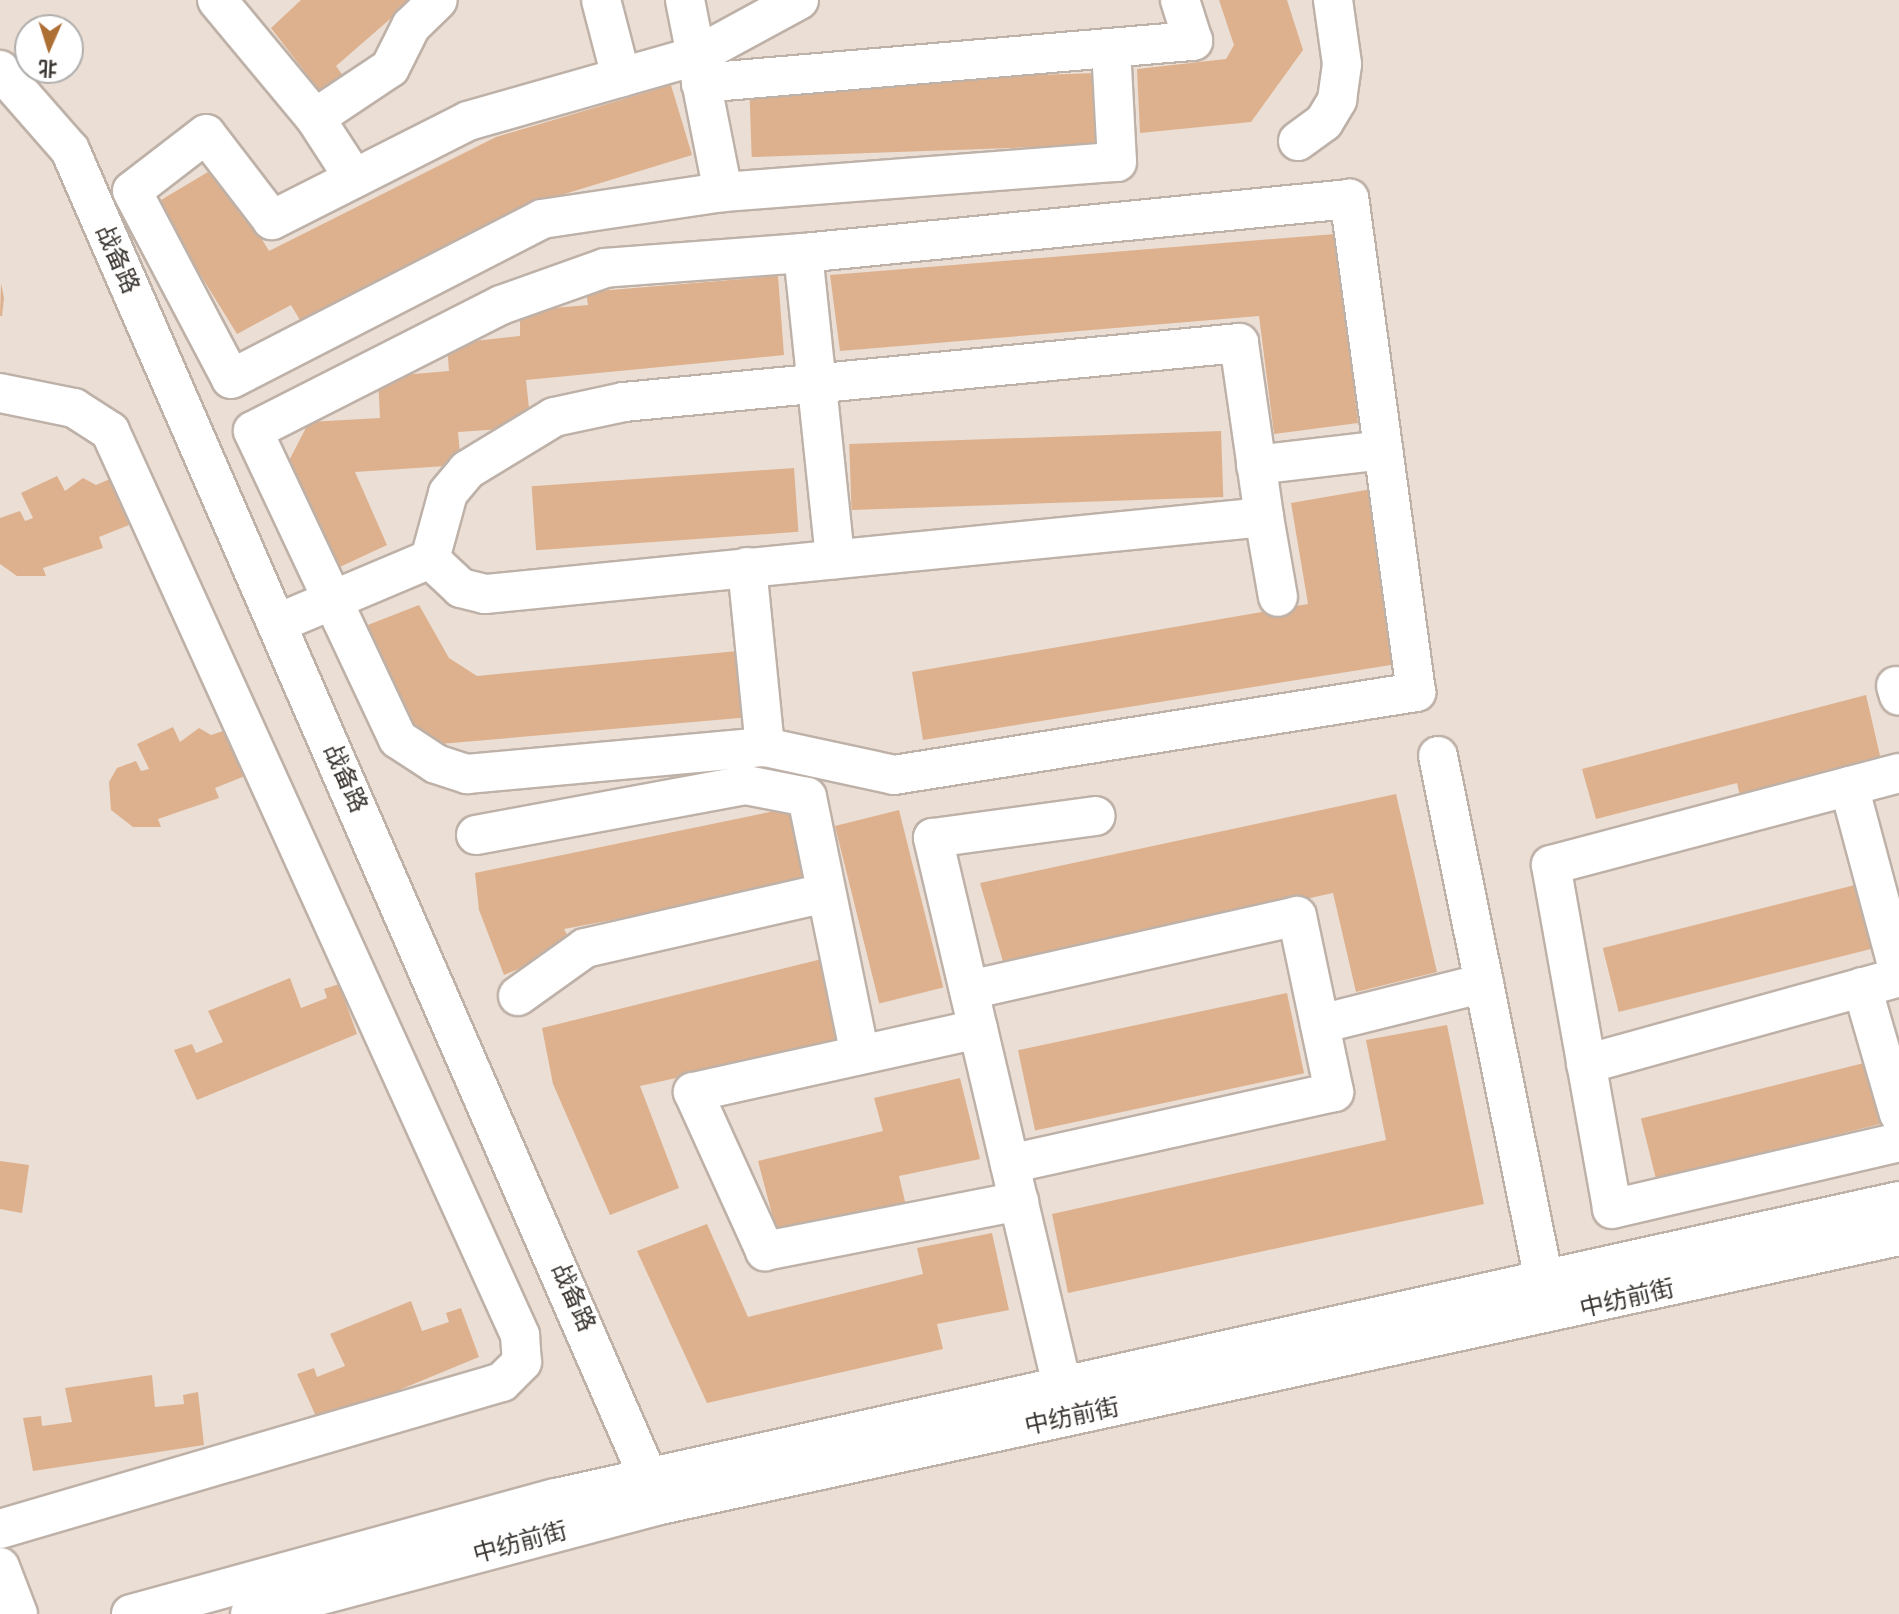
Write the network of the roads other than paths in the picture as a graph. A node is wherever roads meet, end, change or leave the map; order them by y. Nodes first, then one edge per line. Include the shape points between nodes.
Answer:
1 (438, 0) edge
2 (601, 0) edge
3 (685, 0) edge
4 (799, 0) edge
5 (1180, 0) edge
6 (1333, 0) edge
7 (222, 2) edge
8 (1111, 48) junction
9 (698, 69) junction
10 (0, 70) edge
11 (621, 77) junction
12 (315, 118) junction
13 (1298, 141) dead end
14 (354, 178) junction
15 (723, 192) junction
16 (803, 253) junction
17 (817, 384) junction
18 (0, 393) edge
19 (1383, 450) junction
20 (1256, 465) junction
21 (1264, 517) junction
22 (835, 558) junction
23 (430, 559) junction
24 (747, 568) junction
25 (1278, 597) dead end
26 (329, 601) junction
27 (278, 623) junction
28 (765, 747) junction
29 (1438, 756) dead end
30 (1899, 773) edge
31 (1849, 786) junction
32 (1096, 816) dead end
33 (476, 835) dead end
34 (826, 893) junction
35 (1899, 975) edge
36 (1483, 983) junction
37 (1862, 987) junction
38 (969, 990) junction
39 (518, 996) dead end
40 (1320, 1024) junction
41 (978, 1029) junction
42 (860, 1055) junction
43 (1586, 1064) junction
44 (1899, 1114) edge
45 (1899, 1142) edge
46 (1010, 1164) junction
47 (1019, 1201) junction
48 (1899, 1201) edge
49 (1899, 1236) edge
50 (1548, 1300) junction
51 (1066, 1402) junction
52 (655, 1491) junction
53 (0, 1529) edge
54 (0, 1567) edge
55 (18, 1614) edge
56 (131, 1614) edge
57 (250, 1614) edge

1 - 12 street via 411,26 390,68
2 - 11 street
3 - 9 street
4 - 9 street
5 - 8 street via 1193,41
6 - 13 street via 1342,64 1337,100 1324,122
7 - 12 street
8 - 9 street
8 - 15 street via 1117,162
9 - 11 street
9 - 15 street
10 - 27 street, 战备路 via 70,150
11 - 14 street via 468,121
12 - 14 street
14 - 15 street via 272,220 206,134 132,191 231,379 542,219
16 - 17 street
16 - 19 street via 1349,199
16 - 26 street via 605,268 501,305 253,431
17 - 20 street via 1239,343
17 - 22 street
17 - 23 street via 624,402 554,416 467,470 448,493
18 - 53 street via 74,408 110,431 520,1335 522,1362 502,1382
19 - 20 street
19 - 28 street via 1416,692 894,775
20 - 21 street
21 - 22 street
21 - 25 street
22 - 24 street
23 - 24 street via 461,588 485,594
23 - 26 street
24 - 28 street
26 - 27 street
26 - 28 street via 398,739 446,767 467,774
27 - 52 street, 战备路
29 - 36 street
30 - 31 street
31 - 35 street
31 - 43 street via 1550,864
32 - 38 street via 933,838
33 - 34 street via 746,785 807,797
34 - 39 street via 585,948
34 - 42 street
35 - 37 street
36 - 40 street
36 - 50 street
37 - 43 street
37 - 44 street
38 - 40 street via 1297,916
38 - 41 street
40 - 46 street via 1334,1092
41 - 42 street
41 - 46 street
42 - 47 street via 693,1092 765,1251
43 - 45 street via 1612,1209
46 - 47 street
47 - 51 street
48 - 50 street
49 - 50 street, 中纺前街
50 - 51 street, 中纺前街
51 - 52 street, 中纺前街
52 - 56 street
52 - 57 street, 中纺前街
54 - 55 street

